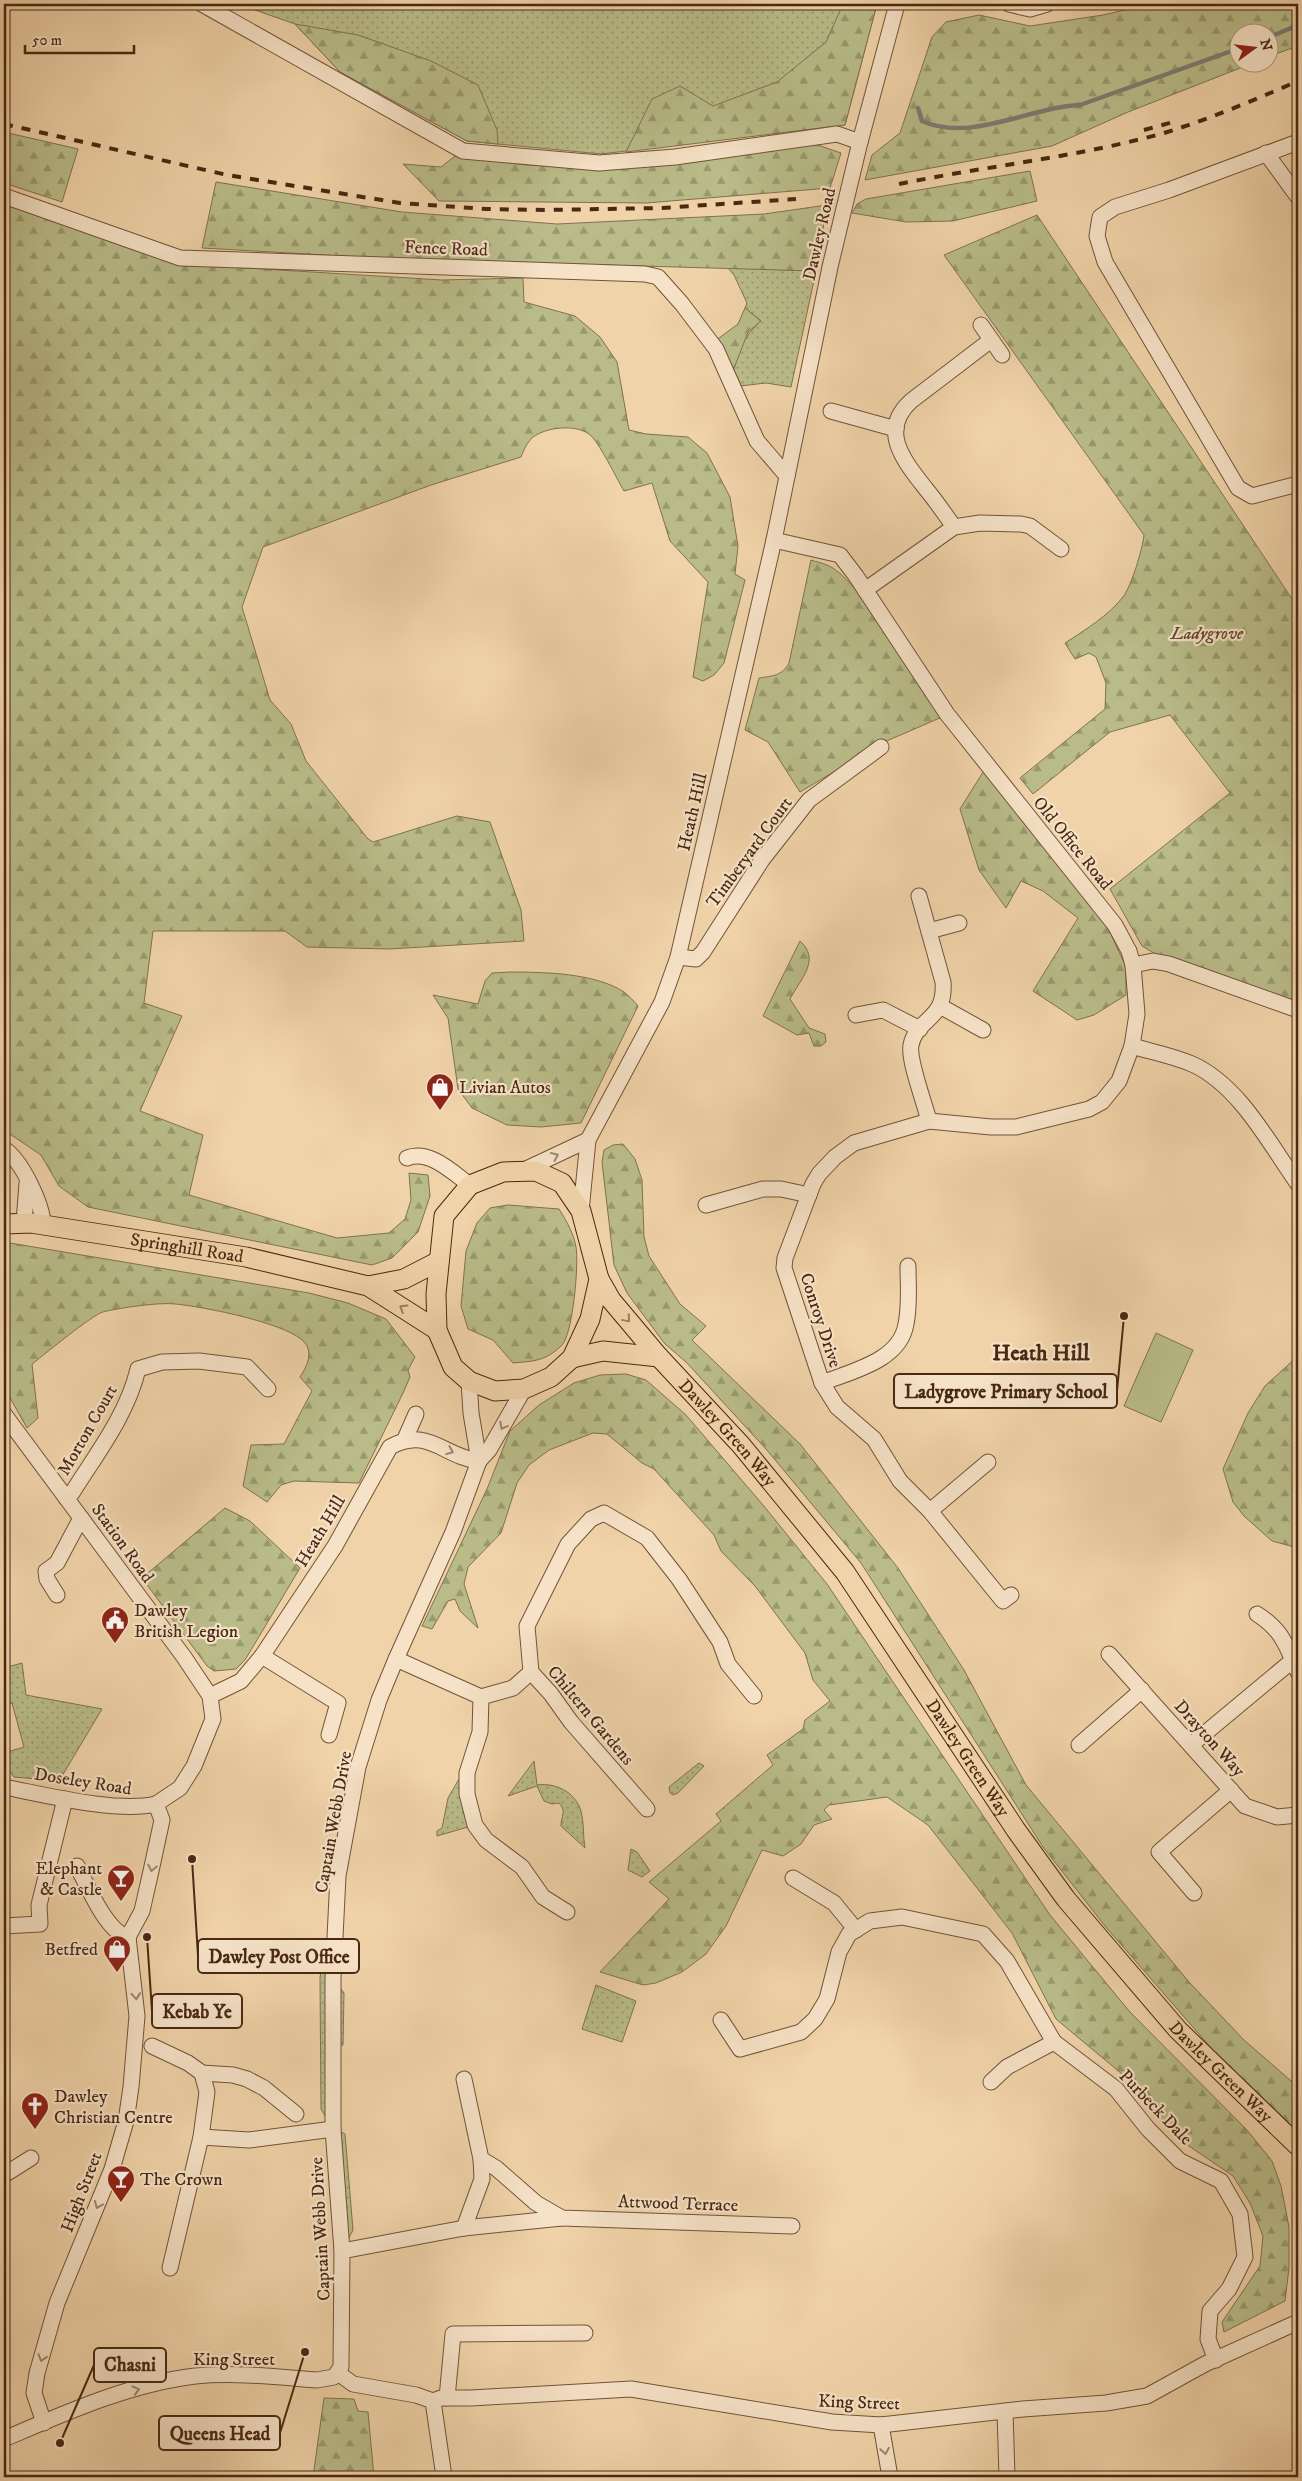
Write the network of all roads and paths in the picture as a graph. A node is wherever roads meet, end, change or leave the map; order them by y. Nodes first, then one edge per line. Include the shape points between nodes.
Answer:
1 (202, 4) edge
2 (898, 4) edge
3 (1009, 4) edge
4 (1047, 4) edge
5 (860, 142) junction
6 (1298, 142) edge
7 (1266, 153) junction
8 (4, 196) edge
9 (1298, 197) edge
10 (981, 325) dead end
11 (991, 340) junction
12 (1002, 355) dead end
13 (831, 411) dead end
14 (896, 429) junction
15 (787, 476) junction
16 (1298, 484) edge
17 (954, 527) junction
18 (774, 540) junction
19 (1061, 549) dead end
20 (865, 590) junction
21 (881, 748) dead end
22 (920, 896) dead end
23 (959, 923) dead end
24 (929, 931) junction
25 (678, 957) junction
26 (1133, 965) junction
27 (940, 1006) junction
28 (1298, 1010) edge
29 (856, 1015) dead end
30 (920, 1029) junction
31 (983, 1030) dead end
32 (1132, 1046) junction
33 (929, 1121) junction
34 (588, 1140) junction
35 (4, 1149) edge
36 (407, 1158) dead end
37 (521, 1172) junction
38 (27, 1183) junction
39 (1298, 1184) edge
40 (470, 1185) junction
41 (809, 1195) junction
42 (706, 1205) dead end
43 (581, 1211) junction
44 (24, 1223) junction
45 (4, 1224) edge
46 (44, 1225) junction
47 (439, 1261) junction
48 (908, 1266) dead end
49 (599, 1279) junction
50 (368, 1286) junction
51 (437, 1330) junction
52 (659, 1357) junction
53 (572, 1358) junction
54 (469, 1381) junction
55 (822, 1383) junction
56 (268, 1389) dead end
57 (524, 1389) junction
58 (4, 1414) edge
59 (416, 1414) dead end
60 (404, 1439) junction
61 (479, 1461) junction
62 (988, 1462) dead end
63 (66, 1498) junction
64 (930, 1511) junction
65 (81, 1518) junction
66 (57, 1595) dead end
67 (1011, 1595) dead end
68 (1257, 1614) dead end
69 (1109, 1654) dead end
70 (262, 1656) junction
71 (396, 1659) junction
72 (1296, 1666) edge
73 (531, 1672) junction
74 (1142, 1690) junction
75 (210, 1696) junction
76 (754, 1696) dead end
77 (481, 1697) junction
78 (329, 1735) dead end
79 (1079, 1745) dead end
80 (1191, 1745) junction
81 (4, 1787) edge
82 (1231, 1790) junction
83 (65, 1799) junction
84 (156, 1804) junction
85 (647, 1809) dead end
86 (1298, 1815) edge
87 (77, 1866) dead end
88 (793, 1878) dead end
89 (1194, 1893) dead end
90 (566, 1912) dead end
91 (4, 1926) edge
92 (856, 1930) junction
93 (128, 1937) junction
94 (721, 2020) dead end
95 (1054, 2042) junction
96 (152, 2046) dead end
97 (202, 2073) junction
98 (464, 2079) dead end
99 (991, 2082) dead end
100 (296, 2114) dead end
101 (333, 2129) junction
102 (201, 2137) junction
103 (1297, 2148) edge
104 (32, 2158) dead end
105 (481, 2159) junction
106 (4, 2175) edge
107 (562, 2218) junction
108 (792, 2226) dead end
109 (464, 2228) junction
110 (342, 2251) junction
111 (170, 2268) dead end
112 (1298, 2322) edge
113 (585, 2333) dead end
114 (1216, 2360) junction
115 (340, 2366) junction
116 (440, 2399) junction
117 (1005, 2411) junction
118 (44, 2423) junction
119 (880, 2425) junction
120 (4, 2439) edge
121 (444, 2477) edge
122 (890, 2477) edge
123 (1007, 2477) edge

1 - 5 street via 462,151 599,163 675,157 837,134
2 - 5 street, Dawley Road
3 - 4 street via 1030,9
5 - 15 street, Dawley Road via 807,371
6 - 7 street
7 - 9 street
7 - 16 street via 1114,207 1100,217 1097,236 1105,262 1238,488 1252,496
8 - 15 street, Fence Road via 180,258 645,274 658,278 716,349 757,441
10 - 11 street
11 - 12 street
11 - 14 street via 906,405 897,420
13 - 14 street
14 - 17 street via 897,446 905,462
15 - 18 street, Heath Hill
17 - 19 street via 980,523 1021,524 1030,526
17 - 20 street
18 - 20 street, Old Office Road via 840,555
18 - 25 street, Heath Hill
20 - 26 street, Old Office Road via 947,714 1115,924
21 - 25 street, Timberyard Court via 809,800 762,860 703,952 696,959
22 - 24 street
23 - 24 street
24 - 27 street via 943,982
25 - 34 street, Heath Hill via 662,1002
26 - 28 street via 1153,961 1169,964
26 - 32 street, Old Office Road via 1137,1014
27 - 30 street
27 - 31 street
29 - 30 street via 883,1010
30 - 33 street via 910,1052
32 - 33 street, Conroy Drive via 1119,1081 1102,1102 1090,1109 1003,1128
32 - 39 street via 1192,1064 1219,1081 1240,1102
33 - 41 street, Conroy Drive via 866,1138 844,1149 819,1174
37 -> 34 street
34 - 43 street, Heath Hill
35 - 38 street via 13,1157
36 - 40 street via 415,1155 437,1161
37 - 40 main road via 503,1172
37 - 43 main road via 536,1171 562,1183
38 - 44 street
38 - 46 street via 40,1205
40 - 47 main road via 444,1216
41 - 42 street via 763,1189
41 - 55 street, Conroy Drive via 784,1268
43 - 49 main road
44 - 45 main road, Springhill Road
44 - 46 main road, Springhill Road
46 - 50 main road, Springhill Road via 246,1257
47 - 50 main road, Springhill Road via 404,1279
47 - 51 main road
48 - 55 street via 906,1326 896,1346 879,1359
49 -> 52 main road, Dawley Green Way via 611,1300
49 - 53 main road via 590,1319
51 -> 50 main road, Springhill Road
51 - 54 main road via 453,1367
52 - 53 main road via 603,1351
52 - 103 main road, Dawley Green Way via 741,1445 845,1572 1016,1830 1066,1899 1178,2030
53 - 57 main road via 551,1377
54 - 57 main road via 495,1391
54 - 61 street, Captain Webb Drive
55 - 64 street, Conroy Drive via 837,1407 874,1439 900,1481
56 - 63 street, Morton Court via 247,1367 199,1361 162,1362 138,1369 132,1392 114,1427
57 -> 61 street, Captain Webb Drive via 490,1450
58 - 63 street, Station Road
59 - 60 street
60 -> 61 street via 422,1440
60 - 70 street, Heath Hill via 390,1447 335,1546
61 - 71 street, Captain Webb Drive via 454,1532
62 - 64 street
63 - 65 street, Station Road
64 - 67 street, Conroy Drive via 1003,1601
65 - 66 street via 57,1563 46,1571
65 - 75 street, Station Road
68 - 72 street via 1274,1625
69 - 74 street, Drayton Way
70 - 75 street, Heath Hill via 241,1681
70 - 78 street via 338,1703
71 - 77 street
71 - 101 street, Captain Webb Drive via 379,1700 358,1768 338,1876 333,1978
72 - 80 street
73 - 76 street, Chiltern Gardens via 527,1626 568,1544 591,1519 604,1513 647,1538 679,1579 720,1642 728,1664
73 - 77 street via 513,1688
73 - 85 street, Chiltern Gardens
74 - 79 street
74 - 80 street, Drayton Way
75 - 84 street via 214,1719 194,1766 180,1788
77 - 90 street via 480,1732 467,1773 467,1794 475,1825 486,1840 522,1867 543,1897
80 - 82 street, Drayton Way
81 - 83 street, Doseley Road
82 - 86 street, Drayton Way via 1245,1806 1261,1812 1277,1817
82 - 89 street via 1159,1852
83 - 84 street, Doseley Road via 138,1808
83 - 91 street via 39,1905 40,1924
84 -> 93 street via 162,1820 142,1911
87 - 93 street via 106,1920 122,1936
88 - 92 street via 834,1904
92 - 94 street, Purbeck Dale via 849,1934 839,1952 827,1999 815,2019 801,2032 740,2049
92 - 95 street, Purbeck Dale via 870,1921 902,1918 983,1934 1007,1961
93 -> 118 street, High Street via 138,2016 127,2113 112,2169 57,2303 37,2373 34,2392
95 - 99 street via 1007,2067
95 - 114 street, Purbeck Dale via 1116,2089 1180,2161 1221,2181 1240,2214 1245,2256 1229,2289 1210,2311 1208,2339
96 - 97 street via 188,2062
97 - 100 street via 247,2079 264,2088
97 - 102 street via 207,2092
98 - 105 street
101 - 102 street via 249,2140
101 - 110 street, Captain Webb Drive
102 - 111 street
104 - 106 street
105 - 107 street, Attwood Terrace via 536,2203
105 - 109 street via 482,2179
107 - 108 street, Attwood Terrace
107 - 109 street, Attwood Terrace
109 - 110 street, Attwood Terrace
110 - 115 street, Captain Webb Drive
112 - 114 street, King Street
113 - 116 street via 453,2334
114 - 117 street, King Street via 1147,2396 1106,2403
115 - 116 street, King Street via 353,2384
118 -> 115 street, King Street via 106,2399 193,2377 317,2380 334,2377
116 - 119 street, King Street via 632,2389 832,2422
116 - 121 street via 436,2406
117 - 119 street, King Street
117 - 123 street
118 - 120 street, King Street
119 -> 122 street

